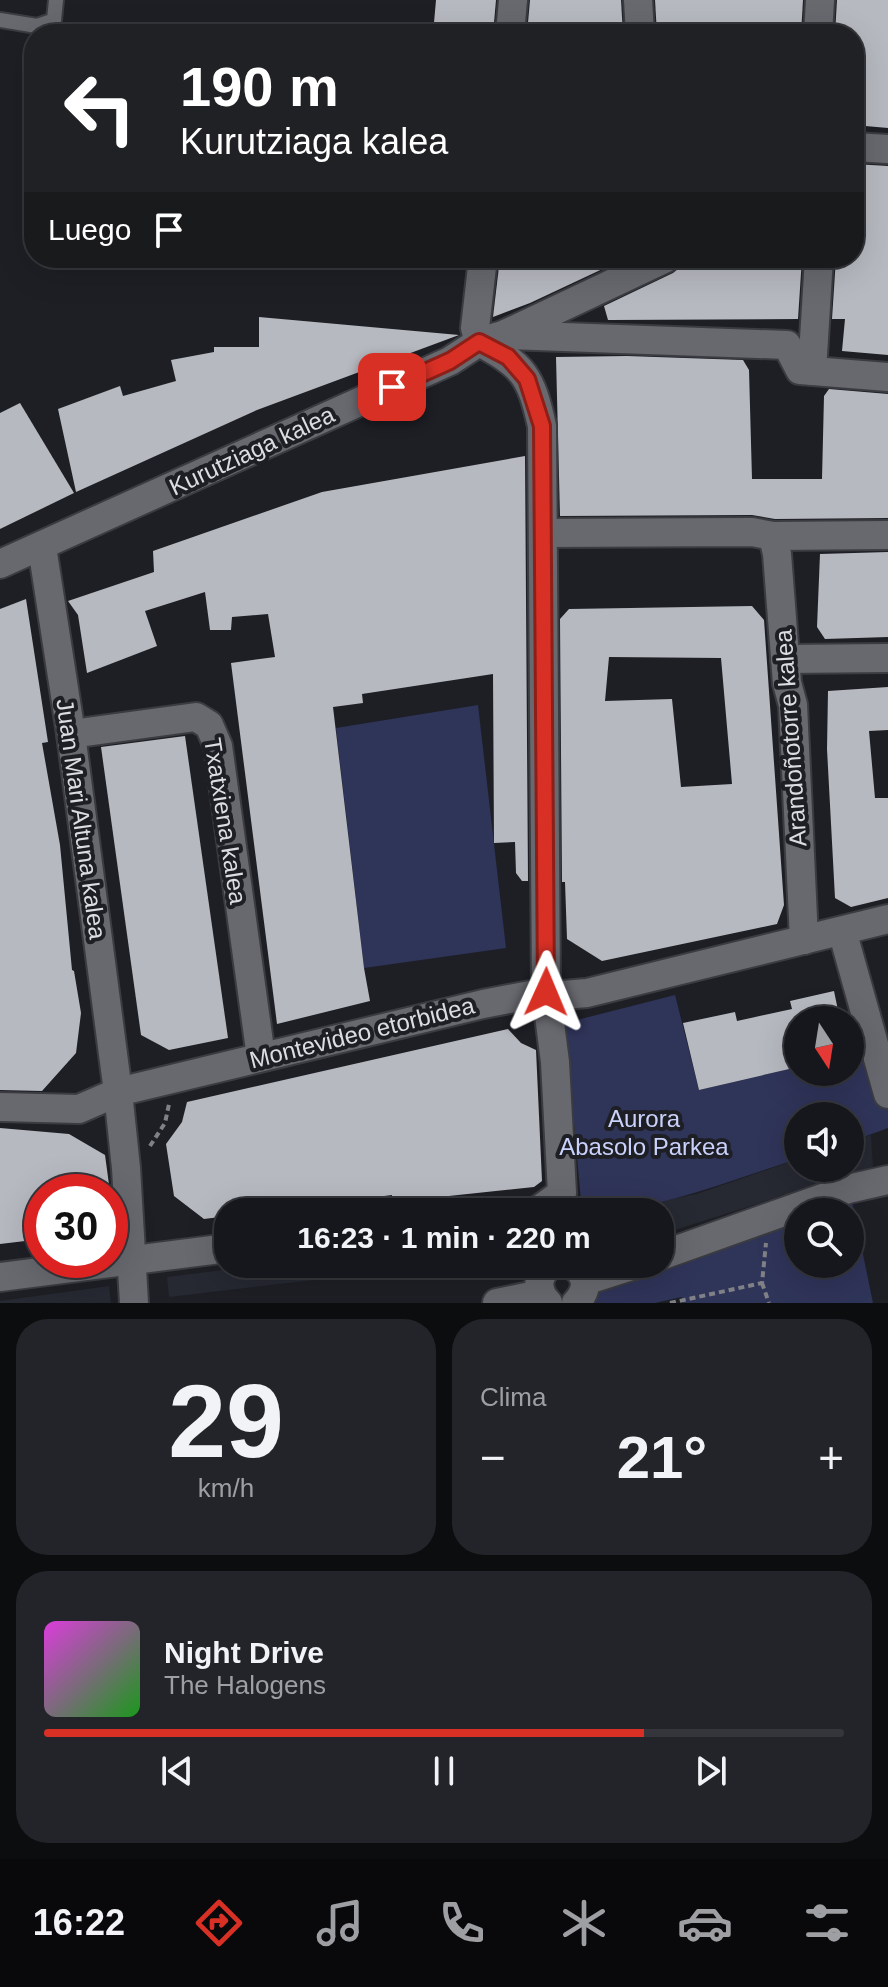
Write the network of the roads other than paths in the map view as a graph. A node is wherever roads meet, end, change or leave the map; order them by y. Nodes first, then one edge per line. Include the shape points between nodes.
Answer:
1 (56, 0) edge
2 (513, 0) edge
3 (638, 0) edge
4 (820, 0) edge
5 (0, 20) edge
6 (25, 24) edge
7 (43, 24) edge
8 (511, 24) edge
9 (639, 24) edge
10 (819, 24) edge
11 (864, 148) edge
12 (888, 149) edge
13 (482, 268) edge
14 (644, 268) edge
15 (818, 268) edge
16 (491, 338) junction
17 (812, 371) junction
18 (888, 377) edge
19 (544, 533) junction
20 (888, 535) edge
21 (773, 536) junction
22 (42, 547) junction
23 (0, 564) edge
24 (888, 658) edge
25 (785, 659) junction
26 (71, 734) junction
27 (888, 919) edge
28 (804, 940) junction
29 (845, 941) dead end
30 (546, 992) junction
31 (111, 1044) junction
32 (261, 1057) junction
33 (146, 1086) junction
34 (118, 1092) junction
35 (888, 1094) edge
36 (0, 1107) edge
37 (79, 1109) junction
38 (123, 1140) junction
39 (888, 1180) edge
40 (555, 1198) edge
41 (214, 1250) edge
42 (674, 1251) edge
43 (130, 1259) junction
44 (0, 1277) edge
45 (540, 1278) edge
46 (544, 1298) edge
47 (134, 1303) edge
48 (497, 1303) edge

1 - 7 lane via 54,20
2 - 8 street
3 - 9 street
4 - 10 street
5 - 6 lane
11 - 12 street
13 - 16 street via 475,328
14 - 16 street, Kurutziaga kalea
15 - 17 street
16 - 17 street via 787,345 800,370
16 - 19 street via 527,379 536,403 542,426
16 - 22 street, Kurutziaga kalea
17 - 18 street
19 - 21 street
19 - 30 street
20 - 21 street
21 - 25 street, Arandoñotorre kalea
22 - 23 street, Kurutziaga kalea
22 - 26 street, Juan Mari Altuna kalea
24 - 25 street
25 - 28 street, Arandoñotorre kalea via 793,705
26 - 31 street, Juan Mari Altuna kalea
26 - 32 street, Txatxiena kalea via 196,717 209,725 218,746
27 - 28 street, Montevideo etorbidea
28 - 30 street, Montevideo etorbidea via 587,993
29 - 35 street
30 - 32 street, Montevideo etorbidea
30 - 40 street via 562,1193
31 - 33 street
31 - 34 street, Juan Mari Altuna kalea
32 - 33 street, Montevideo etorbidea
33 - 34 street, Montevideo etorbidea
34 - 37 street, Montevideo etorbidea
34 - 38 street, Juan Mari Altuna kalea
36 - 37 street
37 - 38 street
38 - 43 street, Juan Mari Altuna kalea
39 - 42 street via 848,1189
41 - 43 street
43 - 44 street
43 - 47 street, Juan Mari Altuna kalea
45 - 46 street
46 - 48 street

